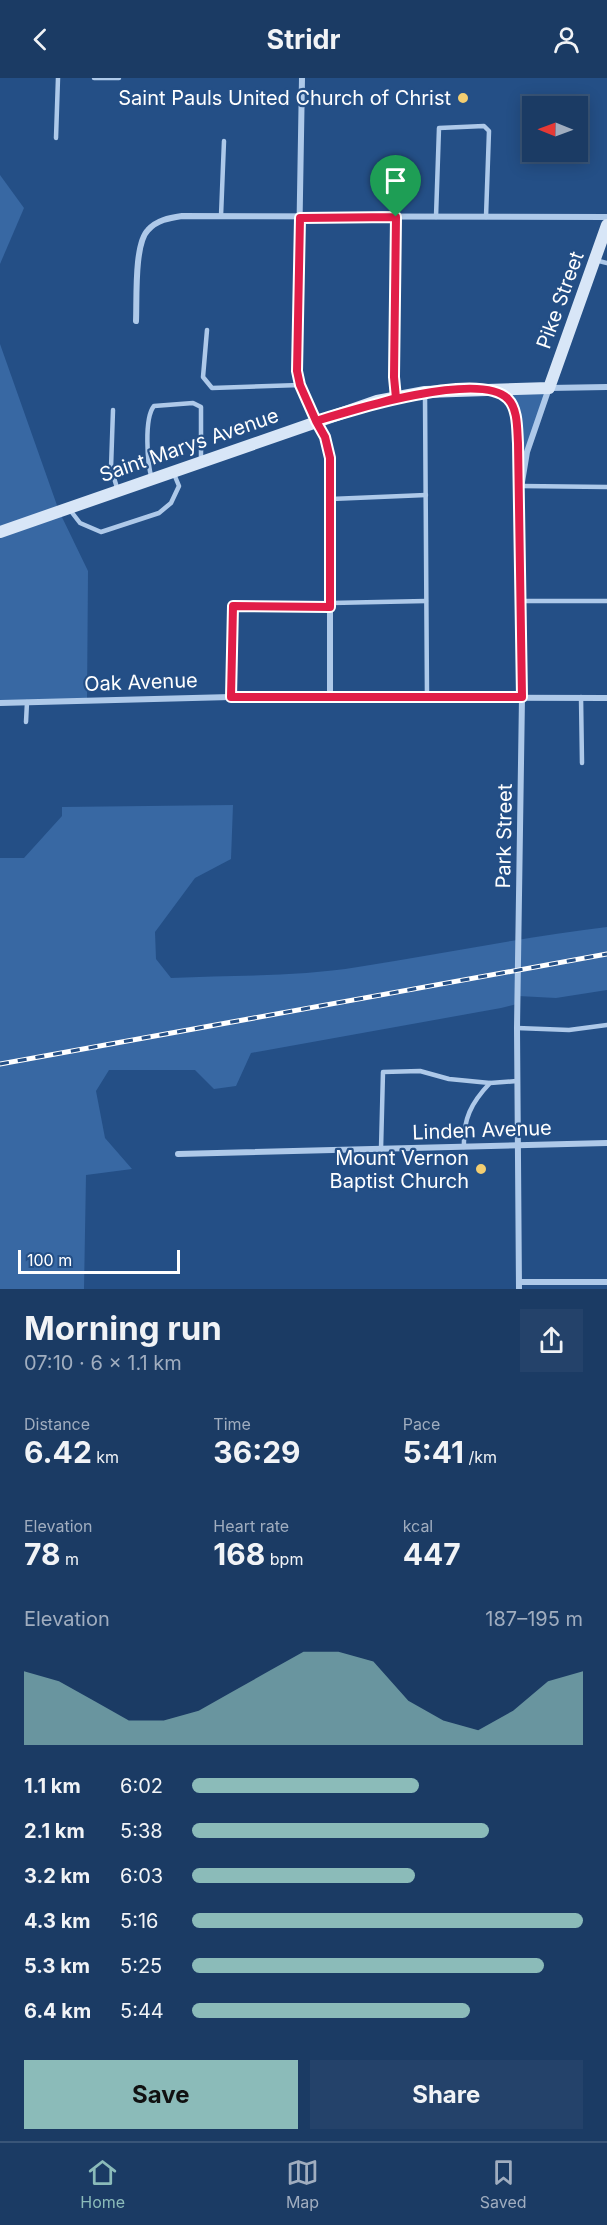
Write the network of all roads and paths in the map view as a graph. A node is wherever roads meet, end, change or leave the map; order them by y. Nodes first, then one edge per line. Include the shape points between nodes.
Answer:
1 (58, 78) edge
2 (94, 78) edge
3 (119, 78) edge
4 (302, 78) edge
5 (57, 138) dead end
6 (224, 141) dead end
7 (221, 216) junction
8 (396, 217) junction
9 (436, 217) junction
10 (486, 217) junction
11 (607, 217) edge
12 (300, 218) junction
13 (607, 225) edge
14 (601, 262) edge
15 (136, 321) dead end
16 (207, 330) dead end
17 (300, 385) junction
18 (607, 387) edge
19 (549, 388) junction
20 (494, 389) junction
21 (425, 392) junction
22 (396, 398) junction
23 (113, 410) dead end
24 (316, 421) junction
25 (201, 462) junction
26 (173, 471) junction
27 (152, 479) junction
28 (521, 486) junction
29 (607, 487) edge
30 (118, 491) junction
31 (520, 494) junction
32 (426, 495) junction
33 (331, 499) junction
34 (68, 508) junction
35 (0, 532) edge
36 (607, 601) edge
37 (426, 602) junction
38 (521, 602) junction
39 (330, 605) junction
40 (231, 697) junction
41 (330, 697) junction
42 (427, 697) junction
43 (522, 697) junction
44 (581, 697) junction
45 (607, 698) edge
46 (27, 702) junction
47 (0, 703) edge
48 (26, 722) dead end
49 (582, 763) dead end
50 (607, 1025) edge
51 (517, 1028) junction
52 (517, 1081) junction
53 (490, 1083) junction
54 (519, 1143) junction
55 (607, 1143) edge
56 (464, 1147) junction
57 (381, 1149) junction
58 (178, 1154) dead end
59 (607, 1282) edge
60 (519, 1285) edge

1 - 5 lane
2 - 3 lane
4 - 12 street
6 - 7 lane
7 - 12 street
7 - 15 street via 161,220 146,231 140,249
8 - 9 street
8 - 12 street
8 - 22 lane
9 - 10 street
9 - 10 lane via 439,128 484,126 489,131
10 - 11 street
12 - 17 street
13 - 14 main road, Pike Street
14 - 19 main road, Pike Street
16 - 17 lane via 203,377 212,388
17 - 24 street
18 - 19 street, Saint Marys Avenue
19 - 20 main road, Saint Marys Avenue
19 - 28 street, Park Street via 527,452
20 - 21 main road, Saint Marys Avenue
20 - 31 lane via 509,399 516,417
21 - 22 main road, Saint Marys Avenue
21 - 32 lane
22 - 24 main road, Saint Marys Avenue
23 - 30 lane via 111,468
24 - 25 main road, Saint Marys Avenue
24 - 33 street via 330,458
25 - 26 main road, Saint Marys Avenue
25 - 27 lane via 201,407 193,403 154,406 148,426
26 - 27 main road, Saint Marys Avenue
26 - 34 lane via 179,486 171,503 159,513 101,532 81,524
27 - 30 main road, Saint Marys Avenue
28 - 29 lane
28 - 31 street, Park Street
30 - 34 main road, Saint Marys Avenue
31 - 38 street, Park Street
32 - 33 lane
32 - 37 lane
33 - 39 street
34 - 35 main road, Saint Marys Avenue
36 - 38 lane
37 - 39 lane
37 - 42 lane
38 - 43 street, Park Street
39 - 40 lane via 233,606
39 - 41 street
40 - 41 street, Oak Avenue
40 - 46 street, Oak Avenue
41 - 42 street, Oak Avenue
42 - 43 street, Oak Avenue
43 - 44 street, Oak Avenue
43 - 51 street, Park Street
44 - 45 street, Oak Avenue
44 - 49 lane
46 - 47 street, Oak Avenue
46 - 48 lane
50 - 51 lane via 568,1030
51 - 52 street, Park Street
52 - 53 lane
52 - 54 street, Park Street
53 - 56 lane via 466,1114
53 - 57 lane via 448,1080 420,1071 383,1072
54 - 55 street, Linden Avenue
54 - 56 street, Linden Avenue
54 - 60 street, Park Street
56 - 57 street, Linden Avenue
57 - 58 street, Linden Avenue
59 - 60 street

